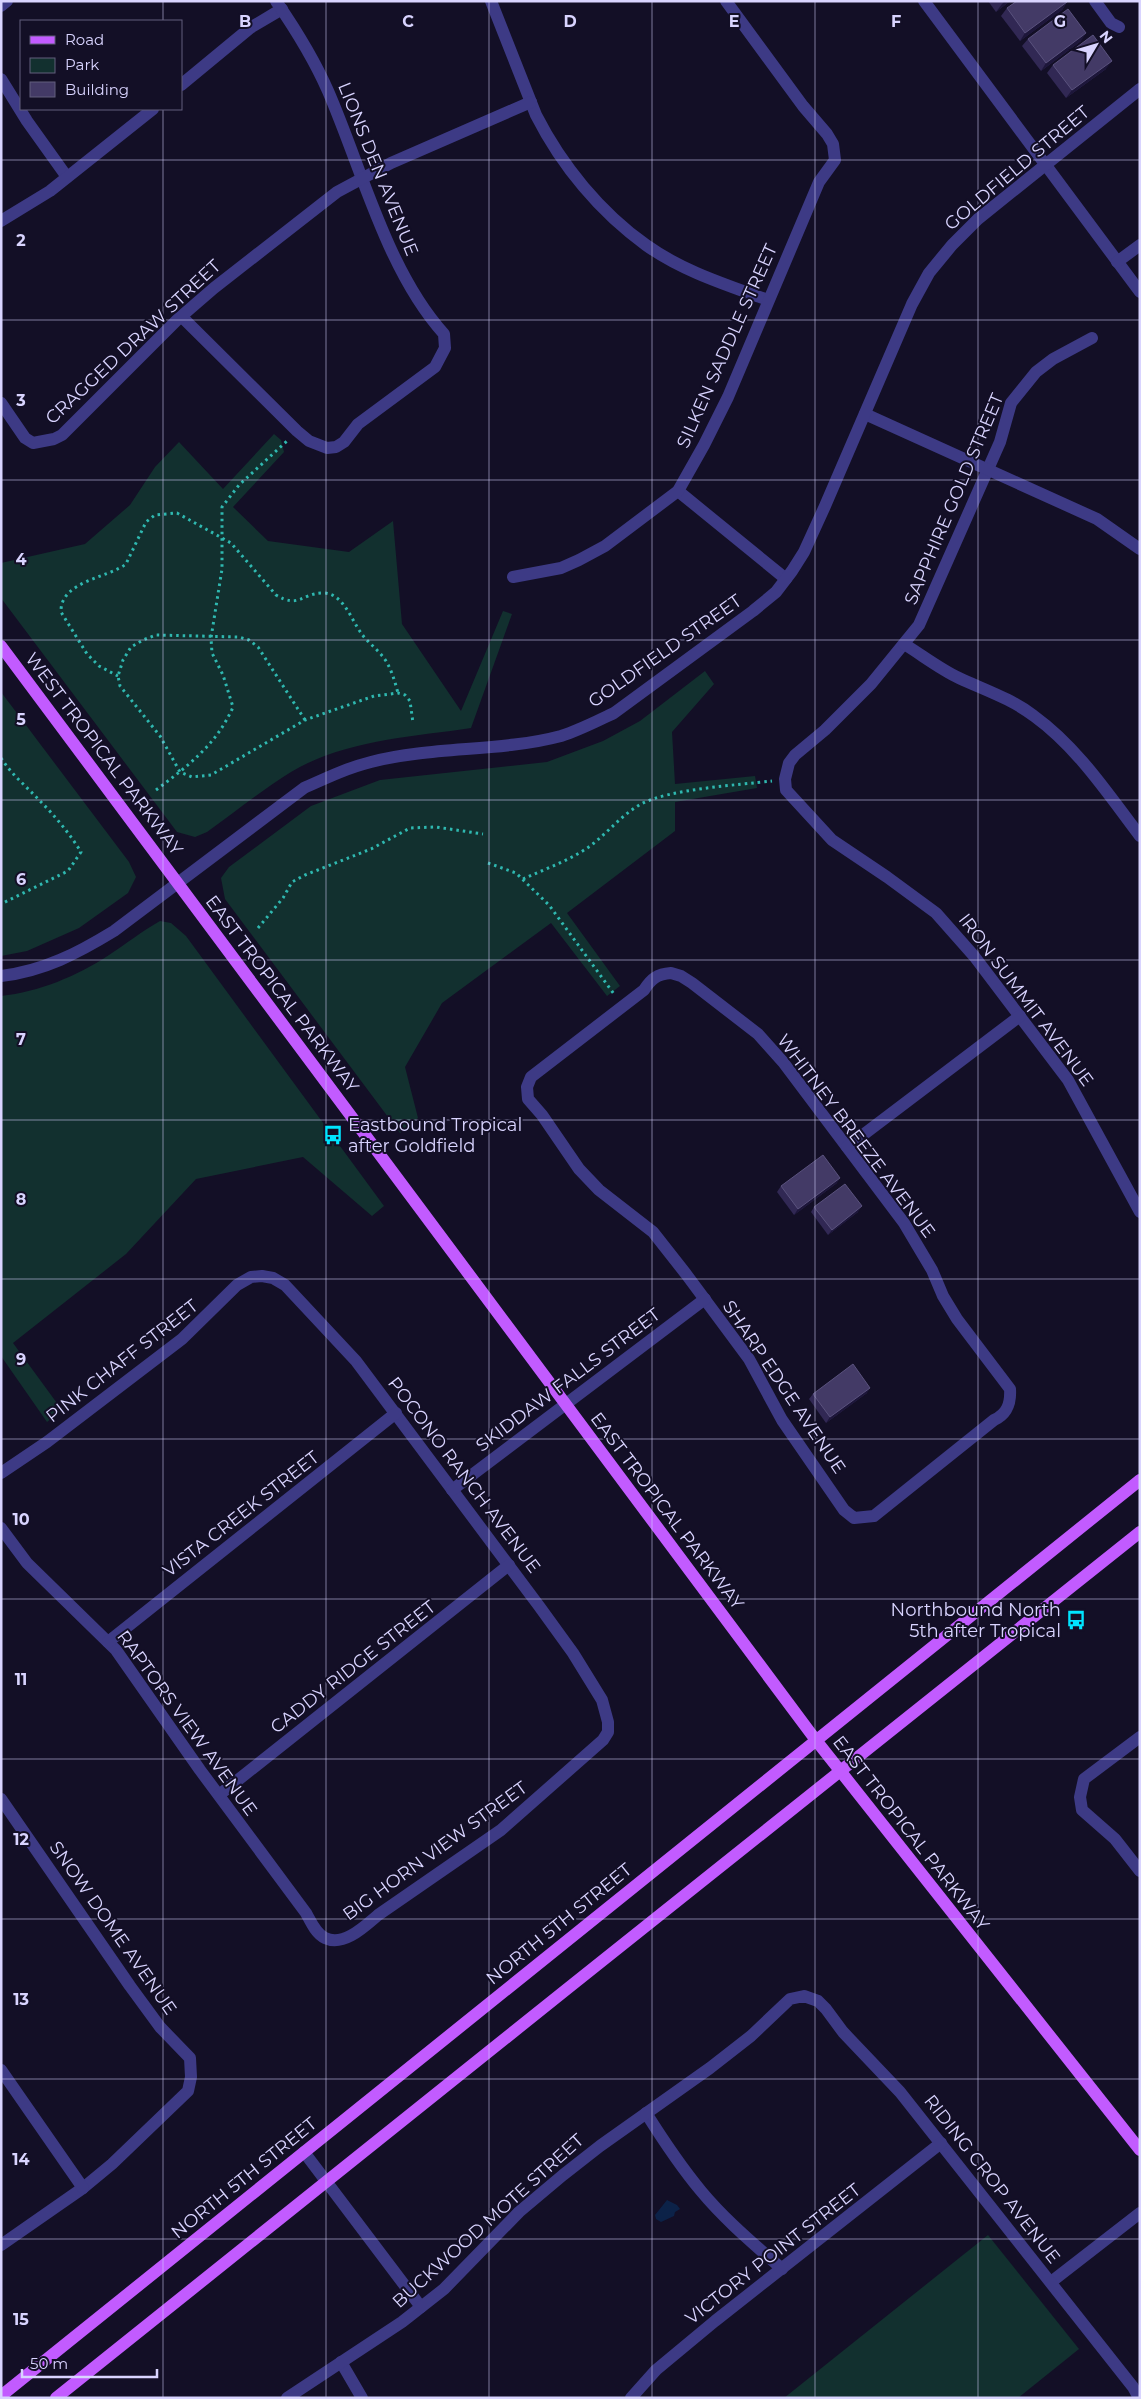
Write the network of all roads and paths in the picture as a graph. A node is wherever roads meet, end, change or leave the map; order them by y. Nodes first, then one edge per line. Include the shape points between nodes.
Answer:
1 (7, 1) edge
2 (491, 1) edge
3 (726, 1) edge
4 (924, 1) edge
5 (1095, 1) edge
6 (279, 5) edge
7 (1, 6) edge
8 (1118, 27) dead end
9 (1, 79) edge
10 (182, 84) edge
11 (1140, 89) edge
12 (531, 102) junction
13 (20, 110) edge
14 (20, 110) edge
15 (152, 110) edge
16 (1045, 165) junction
17 (67, 178) junction
18 (361, 178) junction
19 (1, 221) edge
20 (1140, 245) edge
21 (1117, 262) junction
22 (1140, 292) edge
23 (768, 300) junction
24 (182, 316) junction
25 (1092, 338) dead end
26 (1, 403) edge
27 (865, 414) junction
28 (297, 431) junction
29 (988, 469) junction
30 (678, 491) junction
31 (222, 538) junction
32 (1140, 549) edge
33 (512, 577) dead end
34 (786, 578) junction
35 (210, 638) junction
36 (904, 644) junction
37 (1, 646) edge
38 (118, 676) junction
39 (398, 693) junction
40 (305, 720) junction
41 (413, 723) dead end
42 (1, 758) edge
43 (180, 772) junction
44 (785, 779) junction
45 (156, 790) dead end
46 (483, 834) dead end
47 (1140, 836) edge
48 (488, 863) dead end
49 (523, 879) junction
50 (178, 884) junction
51 (1, 904) edge
52 (258, 928) dead end
53 (1, 976) edge
54 (623, 1007) junction
55 (1020, 1016) junction
56 (847, 1147) junction
57 (1140, 1212) edge
58 (262, 1276) joint
59 (705, 1299) junction
60 (565, 1404) junction
61 (396, 1413) junction
62 (1, 1473) edge
63 (1140, 1480) edge
64 (452, 1490) junction
65 (863, 1517) joint
66 (1, 1528) edge
67 (1140, 1532) edge
68 (509, 1565) junction
69 (108, 1642) junction
70 (608, 1722) joint
71 (1140, 1737) edge
72 (815, 1739) junction
73 (841, 1773) junction
74 (219, 1795) junction
75 (1, 1799) edge
76 (1140, 1871) edge
77 (338, 1940) joint
78 (804, 1996) joint
79 (1, 2070) edge
80 (646, 2113) junction
81 (941, 2143) junction
82 (1140, 2150) edge
83 (304, 2152) junction
84 (325, 2180) junction
85 (83, 2188) junction
86 (1140, 2213) edge
87 (1, 2245) edge
88 (782, 2269) junction
89 (1051, 2282) junction
90 (422, 2307) junction
91 (341, 2362) junction
92 (1, 2396) edge
93 (56, 2398) edge
94 (287, 2398) edge
95 (362, 2398) edge
96 (631, 2398) edge
97 (1139, 2398) edge

1 - 7 street
2 - 12 street
3 - 23 street, SILKEN SADDLE STREET via 833,144 835,160 819,182
4 - 16 street
5 - 8 street via 1111,23
6 - 10 street
6 - 18 street, LIONS DEN AVENUE via 314,61
9 - 14 street
11 - 16 street, GOLDFIELD STREET
12 - 18 street, CRAGGED DRAW STREET
12 - 23 street via 544,131 576,178 627,230 647,246 700,274
13 - 17 street
15 - 17 street
16 - 21 street
16 - 27 street, GOLDFIELD STREET via 978,219 929,273 912,304
17 - 19 street
18 - 24 street, CRAGGED DRAW STREET via 276,238
18 - 28 street, LIONS DEN AVENUE via 402,274 444,334 445,348 435,367 358,424 336,447 309,441
20 - 21 street
21 - 22 street
23 - 30 street, SILKEN SADDLE STREET via 728,397
24 - 26 street, CRAGGED DRAW STREET via 62,435 42,442 25,438
24 - 28 street
25 - 29 street, SAPPHIRE GOLD STREET via 1053,359 1025,384 1011,403
27 - 29 street
27 - 34 street, GOLDFIELD STREET via 804,552
28 - 31 path via 239,486 222,507
29 - 32 street via 1097,519
29 - 36 street, SAPPHIRE GOLD STREET via 919,625
30 - 33 street, SILKEN SADDLE STREET via 604,546 579,560 561,568
30 - 34 street
31 - 35 path via 222,570
31 - 38 path via 178,513 155,515 140,530 126,564 95,577 66,596 61,612 87,654 99,666
31 - 39 path via 284,600 292,602 323,593 343,603 362,634 388,663
34 - 50 street, GOLDFIELD STREET via 776,592 753,612 614,713 589,726 561,736 373,761 338,772 304,788
35 - 38 path via 156,636 143,640 131,647
35 - 40 path via 239,637 258,647
35 - 43 path via 212,653 223,674 233,707 217,737
36 - 44 street, SAPPHIRE GOLD STREET via 871,684 795,755
36 - 47 street via 958,677 1033,715 1060,737 1086,765
37 - 50 main road, WEST TROPICAL PARKWAY
38 - 43 path via 120,686 160,736
39 - 40 path via 374,696
39 - 41 path via 410,701
40 - 43 path via 211,775 192,777
42 - 51 path via 10,773 42,802 81,852 68,871
43 - 45 path
44 - 49 path via 664,796 642,803 593,844 567,860
44 - 55 street, IRON SUMMIT AVENUE via 786,790 832,840 936,913
46 - 52 path via 436,827 410,828 371,849 304,874 292,882 284,898
48 - 49 path via 506,868
49 - 54 path via 549,905
50 - 53 street, GOLDFIELD STREET via 82,951 51,965
50 - 60 main road, EAST TROPICAL PARKWAY
54 - 56 street, WHITNEY BREEZE AVENUE via 659,974 681,976 758,1034
54 - 59 street, SHARP EDGE AVENUE via 531,1077 527,1087 528,1099 579,1169 599,1190 653,1232
55 - 56 street
55 - 57 street, IRON SUMMIT AVENUE via 1068,1080
56 - 65 street, WHITNEY BREEZE AVENUE via 904,1223 957,1319 993,1369 1008,1384 1011,1400 1004,1416 994,1420 874,1516
58 - 61 street, POCONO RANCH AVENUE via 274,1278 285,1285 356,1361
58 - 62 street, PINK CHAFF STREET via 237,1285 182,1339
59 - 60 street, SKIDDAW FALLS STREET
59 - 65 street, SHARP EDGE AVENUE via 749,1359 782,1420 844,1510 854,1518
60 - 64 street, SKIDDAW FALLS STREET
60 - 72 main road, EAST TROPICAL PARKWAY
61 - 64 street, POCONO RANCH AVENUE
61 - 69 street, VISTA CREEK STREET
63 - 72 main road, NORTH 5TH STREET
64 - 68 street, POCONO RANCH AVENUE
66 - 69 street, RAPTORS VIEW AVENUE via 27,1563
67 - 73 main road
68 - 70 street, POCONO RANCH AVENUE via 573,1653 602,1700
68 - 74 street, CADDY RIDGE STREET
69 - 74 street, RAPTORS VIEW AVENUE
70 - 77 street, BIG HORN VIEW STREET via 608,1732 603,1740 501,1830 362,1929
71 - 76 street via 1084,1779 1080,1797 1082,1810 1115,1840
72 - 73 main road, EAST TROPICAL PARKWAY
72 - 83 main road, NORTH 5TH STREET
73 - 82 main road, EAST TROPICAL PARKWAY
73 - 84 main road
74 - 77 street, RAPTORS VIEW AVENUE via 316,1931 326,1939
75 - 85 street, SNOW DOME AVENUE via 130,1986 160,2027 190,2058 188,2091
78 - 80 street, BUCKWOOD MOTE STREET via 790,1999 751,2036
78 - 81 street, RIDING CROP AVENUE via 818,2000
79 - 85 street
80 - 88 street via 701,2191 723,2216
80 - 90 street, BUCKWOOD MOTE STREET via 519,2212 444,2289
81 - 88 street, VICTORY POINT STREET
81 - 89 street, RIDING CROP AVENUE
83 - 84 street
83 - 92 main road, NORTH 5TH STREET
84 - 90 street
84 - 93 main road
85 - 87 street
86 - 89 street
88 - 96 street, VICTORY POINT STREET via 656,2370
89 - 97 street, RIDING CROP AVENUE
90 - 91 street, BUCKWOOD MOTE STREET
91 - 94 street, BUCKWOOD MOTE STREET
91 - 95 street

